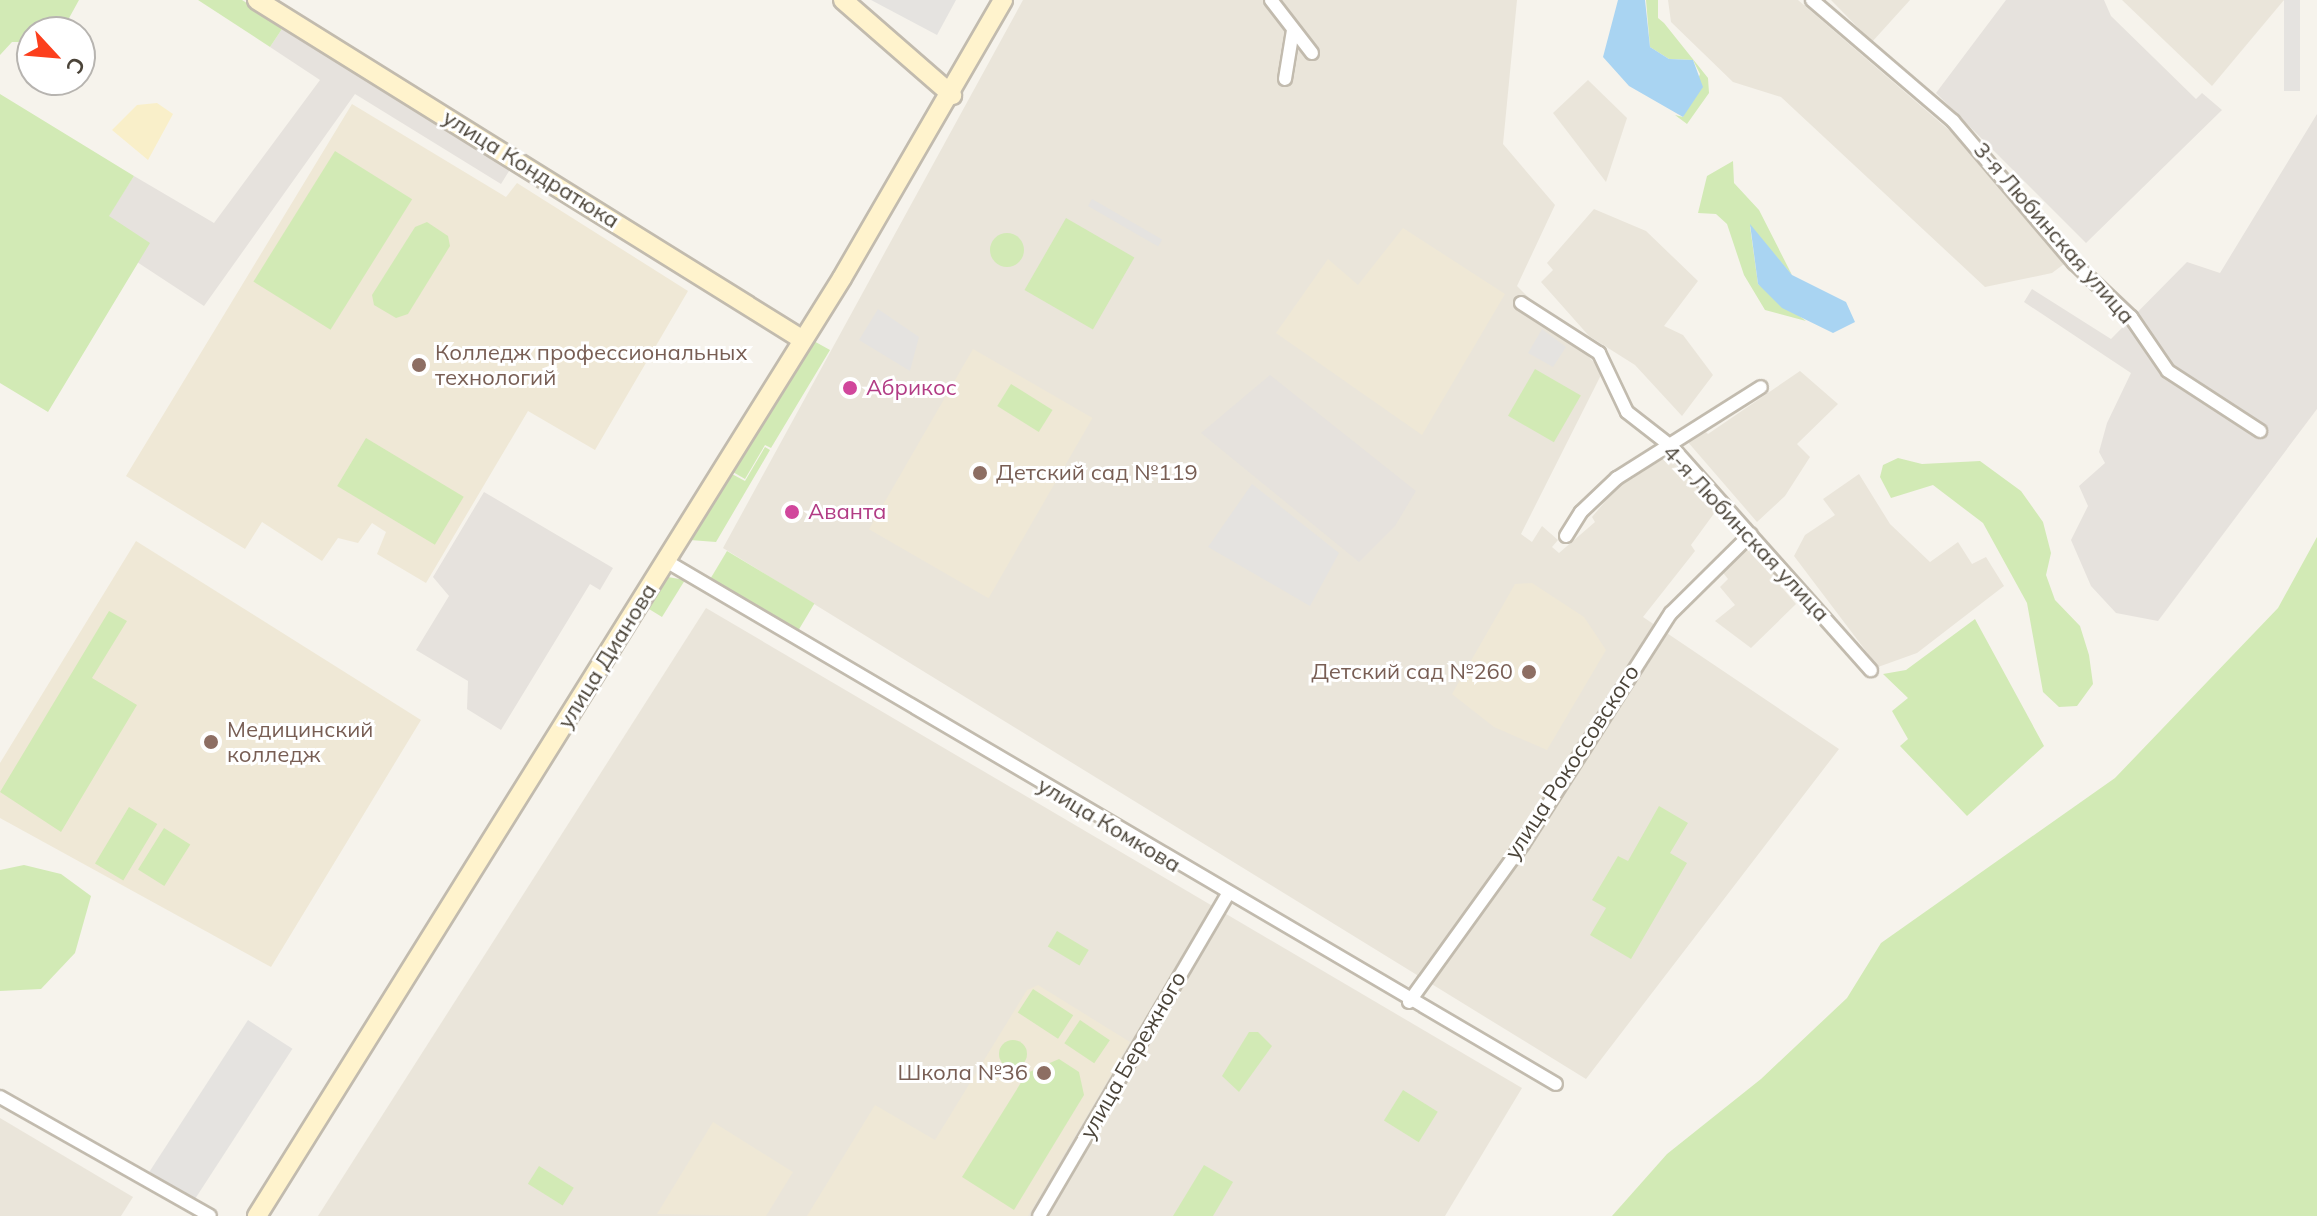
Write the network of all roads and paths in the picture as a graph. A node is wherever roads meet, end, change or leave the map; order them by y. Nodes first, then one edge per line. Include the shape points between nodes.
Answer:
1 (257, 0) edge
2 (843, 0) edge
3 (1003, 0) edge
4 (1271, 0) edge
5 (1812, 0) edge
6 (1293, 30) junction
7 (1312, 53) dead end
8 (1285, 79) dead end
9 (952, 95) junction
10 (1521, 303) dead end
11 (803, 340) junction
12 (1761, 387) dead end
13 (2260, 431) dead end
14 (1672, 447) junction
15 (1751, 534) junction
16 (1566, 536) dead end
17 (666, 561) junction
18 (1871, 670) dead end
19 (1227, 895) junction
20 (1409, 1002) junction
21 (1556, 1084) dead end
22 (0, 1097) edge
23 (210, 1216) edge
24 (257, 1216) edge
25 (1039, 1216) edge

1 - 11 main road, улица Кондратюка
2 - 9 main road
3 - 9 main road, улица Дианова
4 - 6 street
5 - 13 street, 3-я Любинская улица via 1953,121 2074,263 2131,317 2168,371
6 - 7 street
6 - 8 street
9 - 11 main road, улица Дианова
10 - 14 street, 4-я Любинская улица via 1599,353 1627,412
11 - 17 main road, улица Дианова
12 - 14 street
14 - 15 street, 4-я Любинская улица
14 - 16 street via 1617,478
15 - 18 street, 4-я Любинская улица
15 - 20 street, улица Рокоссовского via 1671,613 1523,844
17 - 19 street, улица Комкова
17 - 24 main road, улица Дианова
19 - 20 street, улица Комкова
19 - 25 street, улица Бережного
20 - 21 street, улица Комкова
22 - 23 street

